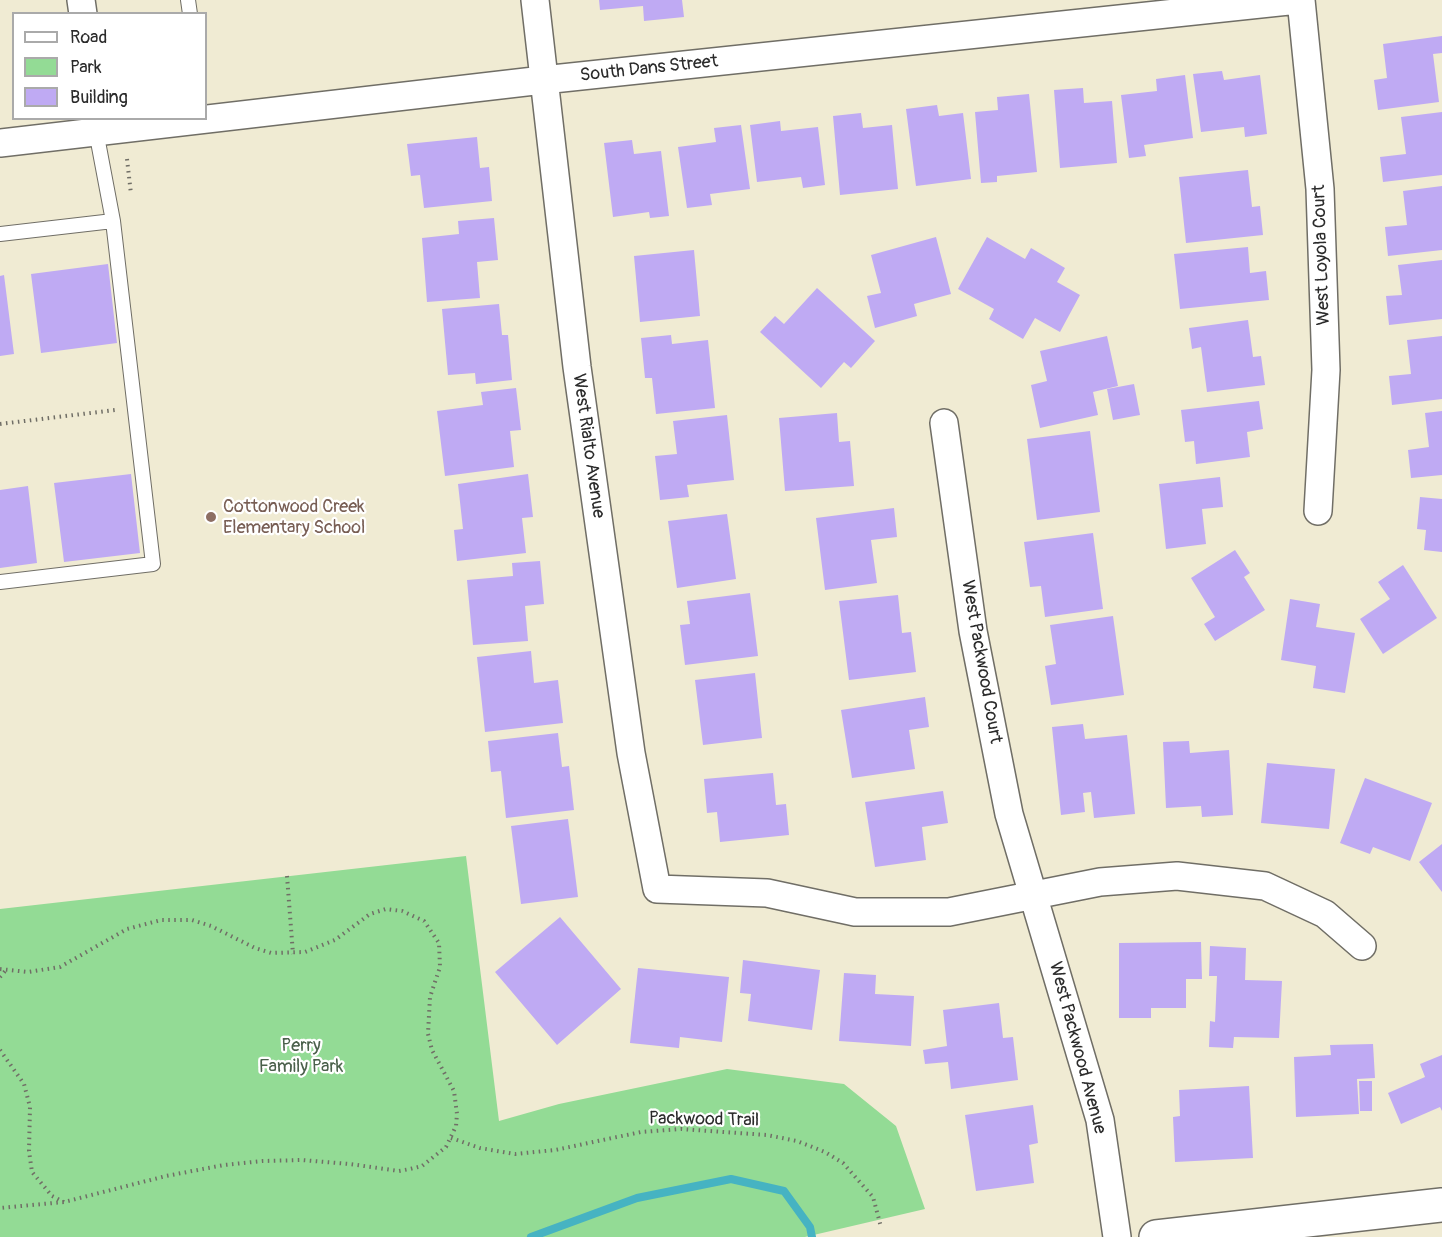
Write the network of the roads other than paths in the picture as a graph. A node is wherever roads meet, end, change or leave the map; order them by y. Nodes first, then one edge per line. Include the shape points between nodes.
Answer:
1 (535, 0) edge
2 (1299, 0) edge
3 (543, 80) junction
4 (207, 118) edge
5 (184, 120) edge
6 (96, 125) edge
7 (0, 142) edge
8 (113, 220) junction
9 (0, 234) edge
10 (944, 423) dead end
11 (1318, 511) dead end
12 (0, 582) edge
13 (1034, 897) junction
14 (1362, 946) dead end
15 (1442, 1205) edge
16 (1117, 1237) edge
17 (1156, 1237) edge

1 - 3 street, West Rialto Avenue
2 - 3 street, South Dans Street
2 - 11 street, West Loyola Court via 1320,189 1326,370
3 - 4 street, South Dans Street
3 - 13 street, West Rialto Avenue via 577,367 631,753 657,889 767,893 855,912 949,912
5 - 6 street, South Dans Street
6 - 7 street, South Dans Street
6 - 8 lane
8 - 9 lane
8 - 12 lane via 153,564
10 - 13 street, West Packwood Court via 975,642 1008,814
13 - 14 street via 1100,882 1177,876 1265,886 1325,914
13 - 16 street, West Packwood Avenue via 1100,1120
15 - 17 street

